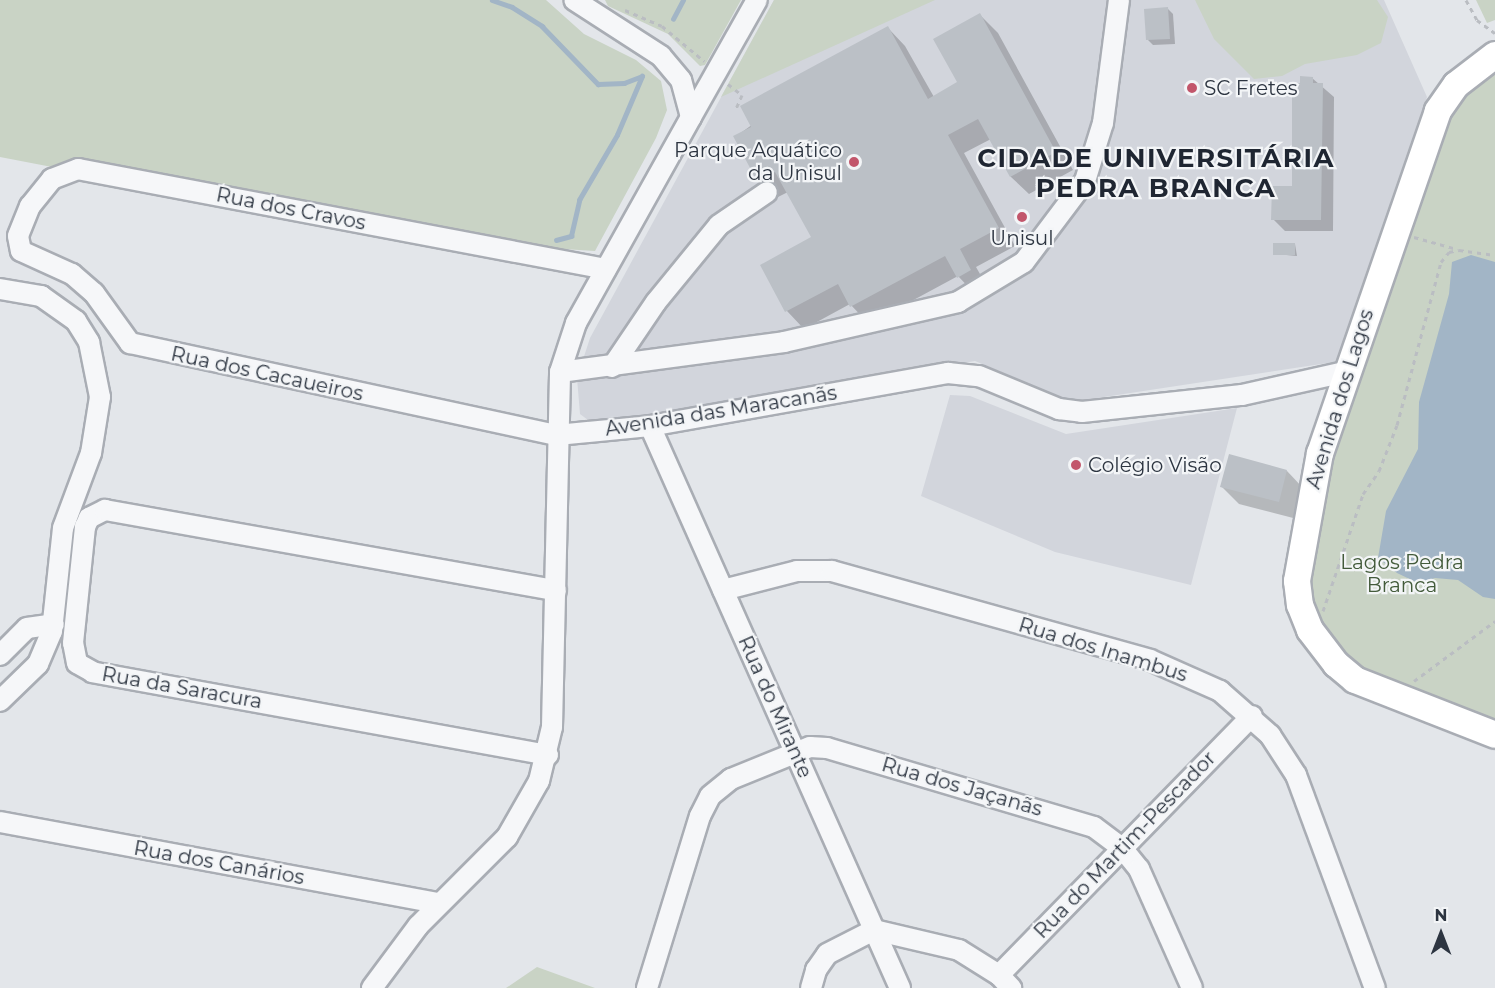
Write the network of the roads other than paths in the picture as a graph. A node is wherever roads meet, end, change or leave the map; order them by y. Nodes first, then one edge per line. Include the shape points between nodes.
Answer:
1 (757, 0) edge
2 (1119, 0) edge
3 (578, 1) edge
4 (1495, 55) edge
5 (691, 117) junction
6 (767, 192) dead end
7 (19, 244) joint
8 (606, 269) junction
9 (0, 289) edge
10 (612, 367) junction
11 (560, 372) junction
12 (1345, 372) junction
13 (650, 426) junction
14 (557, 435) junction
15 (556, 590) junction
16 (723, 590) junction
17 (54, 624) junction
18 (0, 655) edge
19 (0, 660) edge
20 (32, 670) junction
21 (0, 701) edge
22 (1252, 716) junction
23 (1495, 735) edge
24 (794, 750) junction
25 (548, 755) junction
26 (0, 822) edge
27 (1122, 848) junction
28 (438, 903) junction
29 (874, 930) junction
30 (1005, 981) edge
31 (372, 988) edge
32 (647, 988) edge
33 (811, 988) edge
34 (900, 988) edge
35 (1192, 988) edge
36 (1375, 988) edge

1 - 5 street
2 - 10 street via 1103,123 1085,181 1024,262 958,302 784,342
3 - 5 street via 672,67 687,94
4 - 12 main road, Avenida dos Lagos via 1456,85 1438,111
5 - 8 street
6 - 10 street via 718,225 656,302
7 - 8 street, Rua dos Cravos via 20,225 30,206 58,174 78,169
7 - 14 street, Rua dos Cacaueiros via 27,255 84,283 130,344
8 - 11 street via 576,323
9 - 17 street via 41,296 60,307 76,321 89,342 96,366 100,397 97,425 91,453 63,528
10 - 11 street
11 - 14 street
12 - 13 street, Avenida das Maracanãs via 1242,395 1082,412 1059,409 980,376 948,373
12 - 23 main road, Avenida dos Lagos via 1320,453 1300,549 1297,581 1307,621 1322,648 1355,680
13 - 14 street, Avenida das Maracanãs
13 - 16 street, Rua do Mirante
14 - 15 street
15 - 25 street
15 - 25 street, Rua da Saracura via 105,510 89,518 85,527 73,643 77,663 93,672
16 - 22 street, Rua dos Inambus via 797,571 850,576 1150,660 1220,691
16 - 24 street, Rua do Mirante
17 - 18 street via 27,628
17 - 20 street via 45,650
19 - 20 street
20 - 21 street
22 - 27 street, Rua do Martim-Pescador
22 - 36 street, Rua dos Inambus via 1282,752 1305,791
24 - 27 street, Rua dos Jaçanãs via 826,748 1078,821 1094,827
24 - 29 street, Rua do Mirante
24 - 32 street via 731,779 710,796 700,816
25 - 28 street via 534,791 507,837
26 - 28 street, Rua dos Canários
27 - 30 street, Rua do Martim-Pescador
27 - 35 street, Rua dos Jaçanãs via 1139,869
28 - 31 street
29 - 30 street via 959,950
29 - 33 street via 828,954 816,970
29 - 34 street, Rua do Mirante

